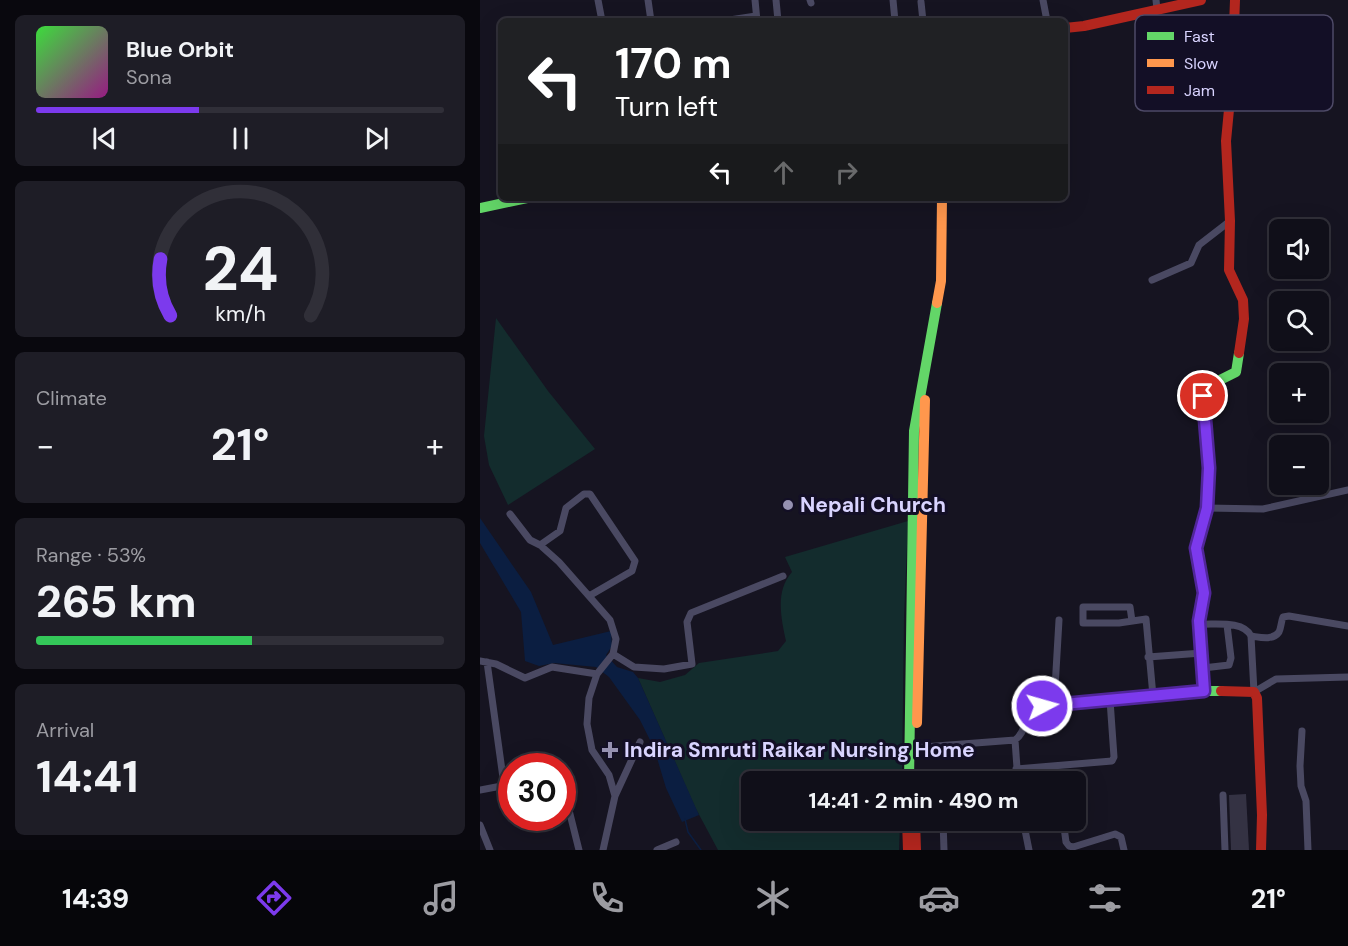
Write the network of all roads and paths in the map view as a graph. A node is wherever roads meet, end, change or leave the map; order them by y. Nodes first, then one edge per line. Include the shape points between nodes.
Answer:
1 (598, 0) edge
2 (648, 0) edge
3 (755, 0) edge
4 (777, 0) edge
5 (893, 0) edge
6 (1043, 0) edge
7 (1201, 0) edge
8 (1235, 0) edge
9 (921, 2) dead end
10 (1156, 5) edge
11 (1234, 15) edge
12 (601, 18) edge
13 (651, 18) edge
14 (757, 18) edge
15 (778, 18) edge
16 (895, 18) edge
17 (923, 18) edge
18 (1046, 18) edge
19 (1068, 28) edge
20 (1229, 111) edge
21 (513, 201) edge
22 (942, 201) edge
23 (949, 201) edge
24 (480, 208) edge
25 (1230, 221) junction
26 (1152, 280) dead end
27 (1348, 490) edge
28 (1207, 508) junction
29 (510, 514) dead end
30 (540, 545) junction
31 (783, 576) dead end
32 (589, 596) junction
33 (1059, 620) dead end
34 (1132, 621) junction
35 (1199, 624) junction
36 (1227, 625) junction
37 (1348, 626) edge
38 (1251, 636) junction
39 (1202, 653) junction
40 (613, 654) junction
41 (1148, 657) junction
42 (484, 661) edge
43 (1203, 668) junction
44 (597, 674) junction
45 (1348, 677) edge
46 (1204, 691) junction
47 (1254, 692) junction
48 (1153, 696) junction
49 (1110, 700) junction
50 (1054, 705) junction
51 (1302, 731) dead end
52 (1015, 740) junction
53 (640, 742) dead end
54 (914, 748) junction
55 (502, 753) edge
56 (1056, 767) junction
57 (1016, 769) joint
58 (911, 771) edge
59 (915, 771) edge
60 (1057, 771) edge
61 (498, 787) edge
62 (480, 790) edge
63 (1223, 795) dead end
64 (615, 796) junction
65 (480, 825) edge
66 (574, 831) edge
67 (913, 831) edge
68 (915, 831) edge
69 (943, 831) edge
70 (1025, 831) edge
71 (1064, 831) edge
72 (676, 842) dead end
73 (490, 850) edge
74 (579, 850) edge
75 (603, 850) edge
76 (657, 850) edge
77 (908, 850) edge
78 (916, 850) edge
79 (944, 850) edge
80 (1029, 850) edge
81 (1124, 850) edge
82 (1225, 850) edge
83 (1260, 850) edge
84 (1308, 850) edge

1 - 12 street
2 - 13 street
3 - 14 street
4 - 15 street
5 - 16 street
6 - 18 street
7 - 10 street
8 - 11 street
9 - 17 street
10 - 19 street
20 - 25 street via 1226,141
21 - 24 street
22 - 54 street via 941,281 914,431 909,630
23 - 54 street via 946,282 924,421
25 - 26 street via 1199,246 1191,263
25 - 28 street via 1229,270 1243,300 1244,319 1236,372 1204,388
27 - 28 street via 1263,509
28 - 35 street via 1196,548 1204,593
29 - 30 street via 530,540
30 - 32 street
30 - 32 street via 560,531 566,508 590,494 635,561 632,571
31 - 40 street via 691,613 687,622 692,664 664,669 634,667
32 - 40 street via 610,620 616,639
33 - 50 street
34 - 34 street via 1083,623 1083,607 1130,607
34 - 41 street via 1146,619
35 - 36 street
35 - 39 street
36 - 38 street via 1248,629
36 - 43 street via 1229,665
37 - 38 street via 1289,616 1283,617 1275,636
38 - 47 street
39 - 41 street
39 - 43 street
40 - 44 street
41 - 48 street
42 - 44 street via 525,678 552,667
42 - 55 street
43 - 46 street
44 - 64 street via 589,698 587,724 592,750 609,775
45 - 47 street via 1276,679
46 - 47 street
46 - 48 street
47 - 83 street via 1262,815
48 - 49 street
49 - 50 street
49 - 56 street via 1112,761
50 - 52 street via 1034,709
51 - 84 street via 1301,786 1306,801
52 - 54 street
52 - 57 street
53 - 64 street
54 - 58 street
54 - 59 street
56 - 57 street
56 - 60 street
61 - 62 street
63 - 82 street
64 - 75 street
65 - 73 street
66 - 74 street
67 - 77 street
68 - 78 street
69 - 79 street
70 - 80 street
71 - 81 street via 1069,846 1115,834 1121,837
72 - 76 street

